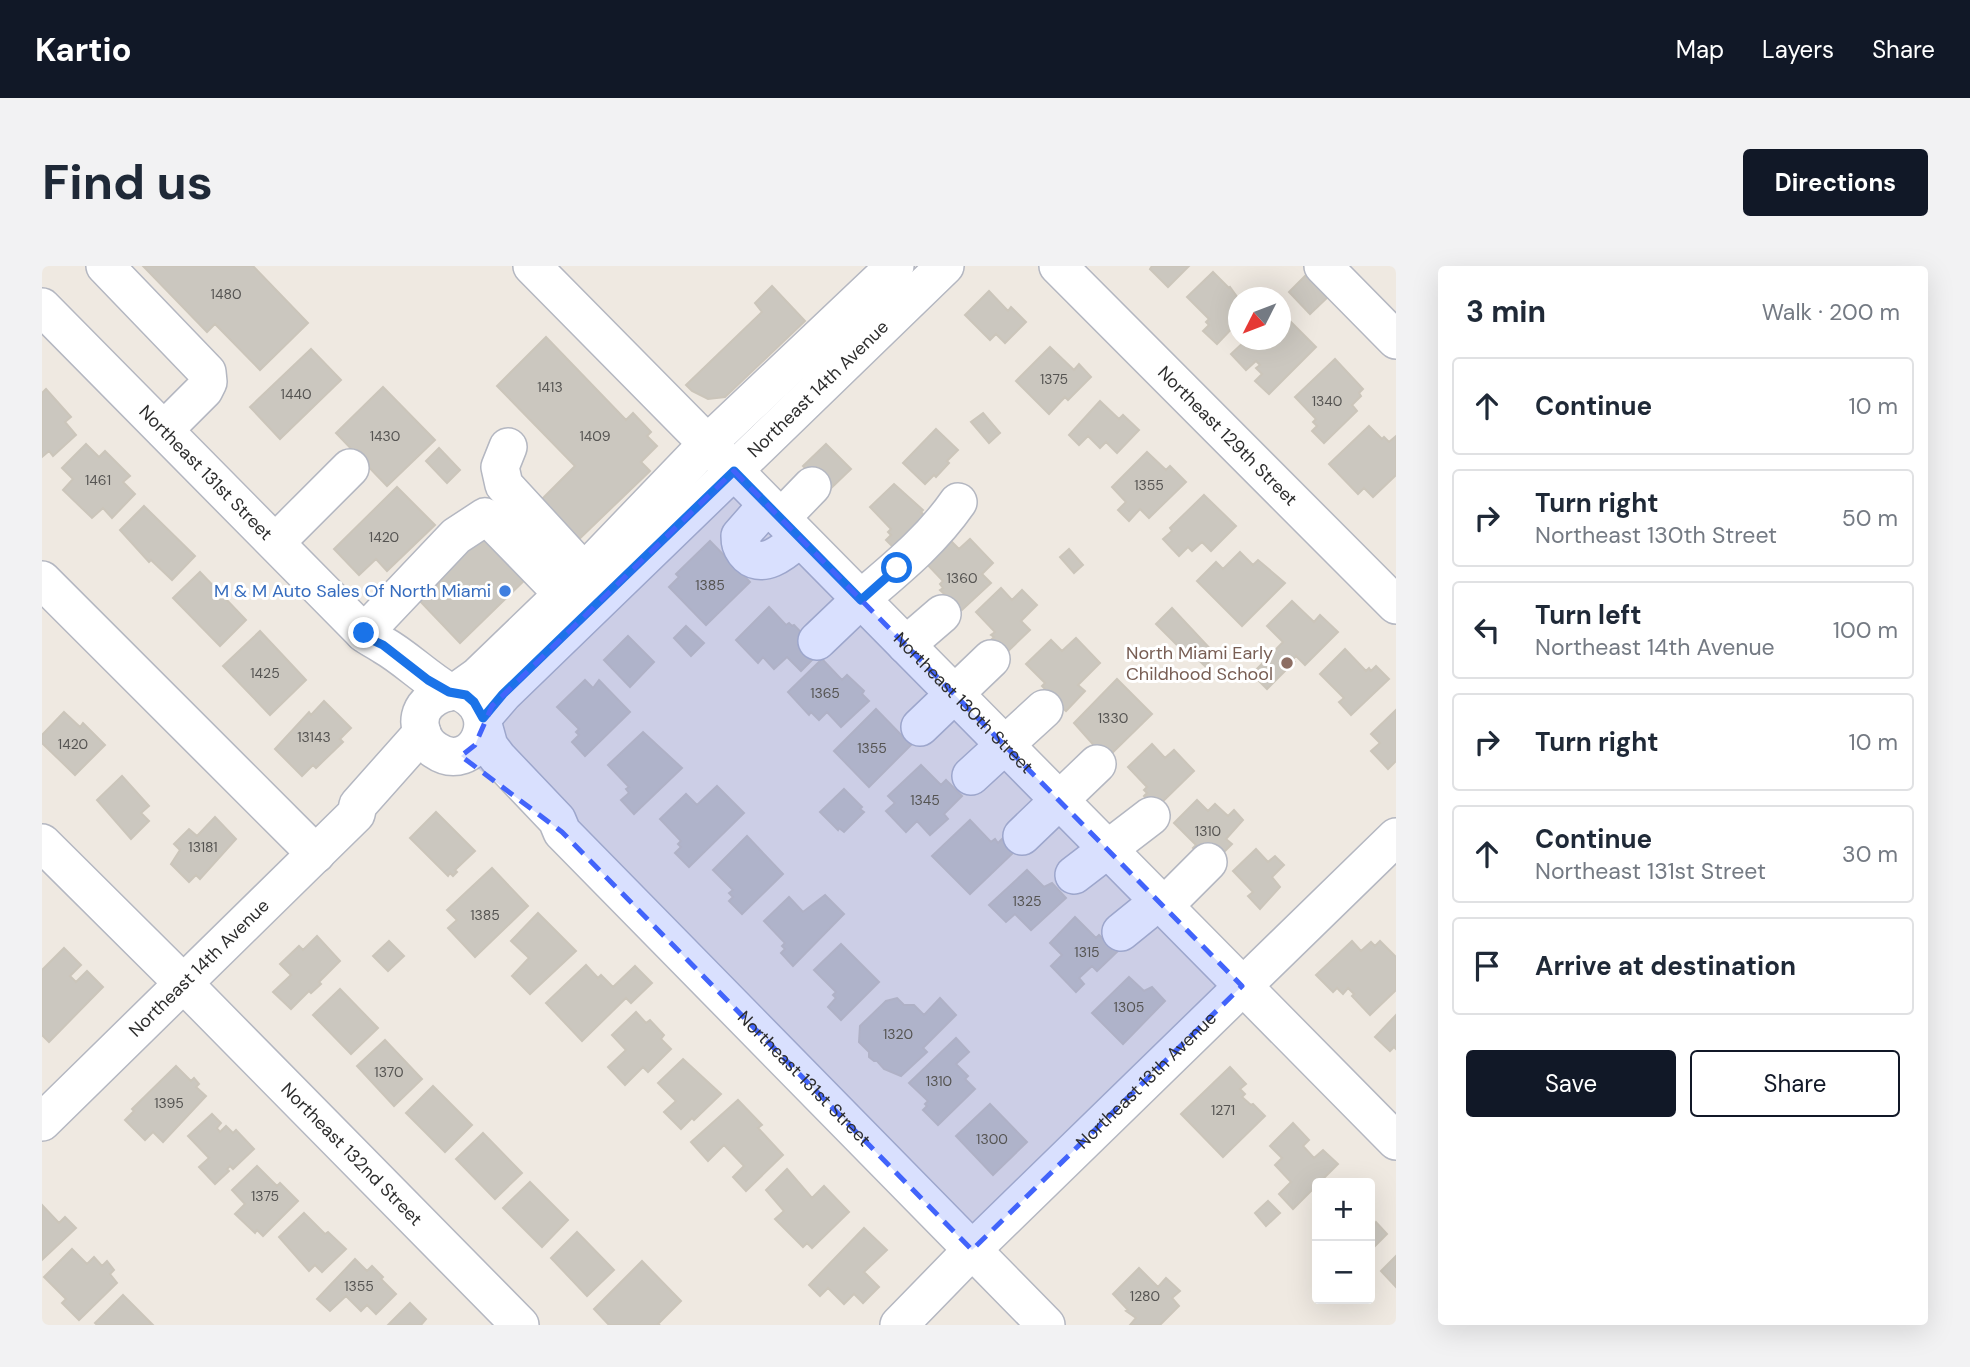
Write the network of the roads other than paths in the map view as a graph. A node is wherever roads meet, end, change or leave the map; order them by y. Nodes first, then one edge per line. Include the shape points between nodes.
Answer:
1 (105, 266) edge
2 (532, 266) edge
3 (895, 266) edge
4 (945, 266) edge
5 (1058, 266) edge
6 (1323, 266) edge
7 (42, 307) edge
8 (1396, 341) edge
9 (164, 430) junction
10 (708, 444) junction
11 (508, 447) dead end
12 (350, 468) dead end
13 (734, 471) junction
14 (812, 486) dead end
15 (958, 502) dead end
16 (783, 520) junction
17 (275, 541) junction
18 (42, 580) edge
19 (574, 584) junction
20 (861, 600) junction
21 (1396, 605) edge
22 (942, 614) dead end
23 (367, 636) junction
24 (817, 641) dead end
25 (906, 645) junction
26 (991, 659) dead end
27 (453, 692) junction
28 (953, 694) junction
29 (1044, 709) dead end
30 (483, 723) junction
31 (920, 727) dead end
32 (437, 740) junction
33 (1004, 745) junction
34 (1097, 764) dead end
35 (971, 776) dead end
36 (1059, 802) junction
37 (1151, 816) dead end
38 (562, 832) junction
39 (1022, 836) dead end
40 (1396, 837) edge
41 (42, 843) edge
42 (1107, 849) junction
43 (316, 854) junction
44 (1208, 862) dead end
45 (1074, 875) dead end
46 (1161, 904) junction
47 (1121, 932) dead end
48 (183, 983) junction
49 (1242, 986) junction
50 (45, 1114) edge
51 (1396, 1141) edge
52 (972, 1250) junction
53 (520, 1325) edge
54 (899, 1325) edge
55 (1046, 1325) edge

1 - 9 street via 207,372 204,390
2 - 10 street, Northeast 130th Street
3 - 10 street, Northeast 14th Avenue
4 - 13 street, Northeast 14th Avenue
5 - 21 street, Northeast 129th Street
6 - 8 street
7 - 9 street, Northeast 131st Street
9 - 17 street, Northeast 131st Street
10 - 13 street, Northeast 130th Street
10 - 19 street, Northeast 14th Avenue
11 - 19 street via 500,467 504,485
12 - 17 street
13 - 16 street, Northeast 130th Street
13 - 30 street, Northeast 14th Avenue via 503,694
14 - 16 street
15 - 20 street via 921,548
16 - 20 street, Northeast 130th Street
17 - 23 street, Northeast 131st Street
18 - 43 street
19 - 23 street via 485,517 456,536
19 - 27 street, Northeast 14th Avenue via 478,676
20 - 24 street
20 - 25 street, Northeast 130th Street
22 - 25 street
23 - 27 street, Northeast 131st Street via 428,680
23 - 32 street, Northeast 131st Street
25 - 28 street, Northeast 130th Street
26 - 28 street
27 - 30 street via 474,702
27 - 32 street via 430,700
28 - 31 street
28 - 33 street, Northeast 130th Street
29 - 33 street
30 - 32 street via 475,746
30 - 38 street, Northeast 131st Street via 493,752 557,820
32 - 38 street, Northeast 131st Street via 550,828
32 - 43 street, Northeast 14th Avenue via 358,805 356,814
33 - 35 street
33 - 36 street, Northeast 130th Street
34 - 36 street
36 - 39 street
36 - 42 street, Northeast 130th Street
37 - 42 street
38 - 52 street, Northeast 131st Street
40 - 49 street, Northeast 13th Avenue
41 - 48 street, Northeast 132nd Street
42 - 45 street
42 - 46 street, Northeast 130th Street
43 - 48 street, Northeast 14th Avenue
44 - 46 street
46 - 47 street
46 - 49 street, Northeast 130th Street
48 - 50 street, Northeast 14th Avenue
48 - 53 street, Northeast 132nd Street
49 - 51 street, Northeast 130th Street
49 - 52 street, Northeast 13th Avenue
52 - 54 street, Northeast 13th Avenue
52 - 55 street, Northeast 131st Street

